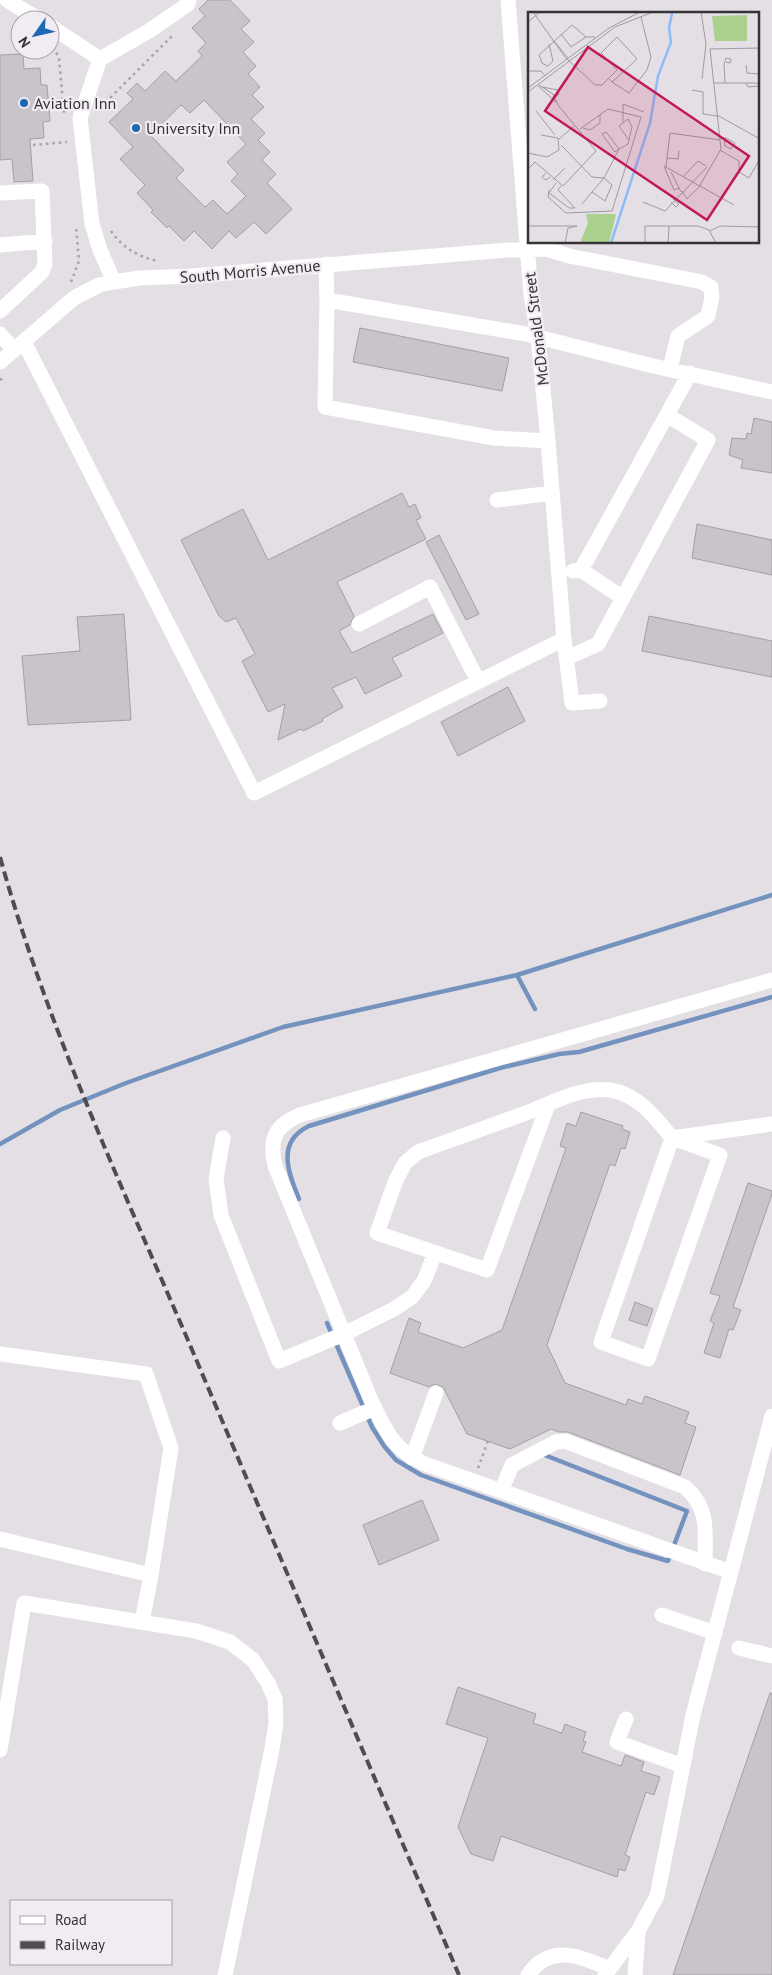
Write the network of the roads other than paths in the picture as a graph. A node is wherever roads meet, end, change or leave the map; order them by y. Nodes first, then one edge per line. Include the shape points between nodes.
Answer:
1 (6, 0) edge
2 (190, 0) edge
3 (508, 0) edge
4 (23, 10) edge
5 (60, 33) edge
6 (100, 59) junction
7 (0, 193) edge
8 (45, 241) junction
9 (0, 245) edge
10 (526, 249) junction
11 (326, 264) junction
12 (114, 282) junction
13 (327, 300) junction
14 (0, 310) edge
15 (0, 334) edge
16 (538, 337) junction
17 (19, 346) junction
18 (0, 362) edge
19 (670, 369) junction
20 (690, 373) junction
21 (772, 392) edge
22 (667, 416) junction
23 (548, 441) junction
24 (552, 493) junction
25 (496, 500) dead end
26 (581, 570) junction
27 (559, 572) junction
28 (623, 598) junction
29 (360, 624) dead end
30 (564, 638) junction
31 (566, 658) junction
32 (478, 681) junction
33 (600, 700) dead end
34 (772, 980) edge
35 (548, 1105) junction
36 (772, 1124) edge
37 (223, 1138) dead end
38 (672, 1138) junction
39 (435, 1253) junction
40 (344, 1334) junction
41 (0, 1354) edge
42 (436, 1393) dead end
43 (375, 1408) junction
44 (772, 1416) edge
45 (340, 1423) dead end
46 (412, 1458) junction
47 (501, 1491) junction
48 (0, 1539) edge
49 (706, 1564) junction
50 (731, 1572) junction
51 (151, 1575) junction
52 (662, 1615) dead end
53 (142, 1622) junction
54 (715, 1633) junction
55 (739, 1648) dead end
56 (772, 1656) edge
57 (626, 1719) dead end
58 (0, 1750) edge
59 (683, 1766) junction
60 (638, 1931) junction
61 (607, 1972) edge
62 (225, 1975) edge
63 (528, 1975) edge
64 (635, 1975) edge

1 - 4 street
2 - 6 street via 150,32
3 - 10 street, McDonald Street
5 - 6 street
6 - 12 street via 80,118 92,224
7 - 8 street via 42,191
8 - 9 street
8 - 14 street via 42,272
10 - 11 street, South Morris Avenue
10 - 16 street, McDonald Street
10 - 19 street, South Morris Avenue via 547,249 702,282 711,287 708,316 678,336
11 - 12 street, South Morris Avenue
11 - 13 street
12 - 17 street, South Morris Avenue via 99,285 74,298
13 - 16 street
13 - 23 street via 325,407 494,438
15 - 17 street
16 - 19 street
16 - 23 street, McDonald Street
17 - 18 street, South Morris Avenue
17 - 32 street via 254,793
19 - 20 street
20 - 21 street
20 - 22 street
22 - 26 street
22 - 28 street via 708,440
23 - 24 street, McDonald Street
24 - 25 street
24 - 27 street, McDonald Street
26 - 27 street
26 - 28 street
27 - 30 street, McDonald Street
28 - 31 street via 598,644
29 - 32 street via 430,587
30 - 31 street, McDonald Street
30 - 32 street
31 - 33 street, McDonald Street via 572,703
34 - 40 street via 300,1115 282,1126 272,1141 275,1166
35 - 38 street via 587,1091 611,1090 636,1100 654,1115
35 - 39 street via 487,1270
35 - 39 street via 418,1152 405,1163 377,1233
36 - 38 street
37 - 40 street via 216,1179 221,1215 279,1360
38 - 38 street via 601,1342 648,1359 720,1155
39 - 40 street via 424,1281 412,1297
40 - 43 street
41 - 51 street via 146,1374 171,1448
42 - 46 street
43 - 45 street
43 - 46 street via 391,1439
44 - 50 street
46 - 47 street
47 - 49 street
47 - 49 street via 512,1465 564,1441 685,1487 701,1505
48 - 51 street
49 - 50 street
50 - 54 street
51 - 53 street
52 - 54 street
53 - 58 street via 24,1603
53 - 62 street via 196,1631 230,1642 253,1660 275,1699 272,1749
54 - 59 street
55 - 56 street
57 - 59 street via 617,1742
59 - 60 street via 657,1896
60 - 61 street
60 - 64 street
61 - 63 street via 585,1958 557,1955 544,1960

